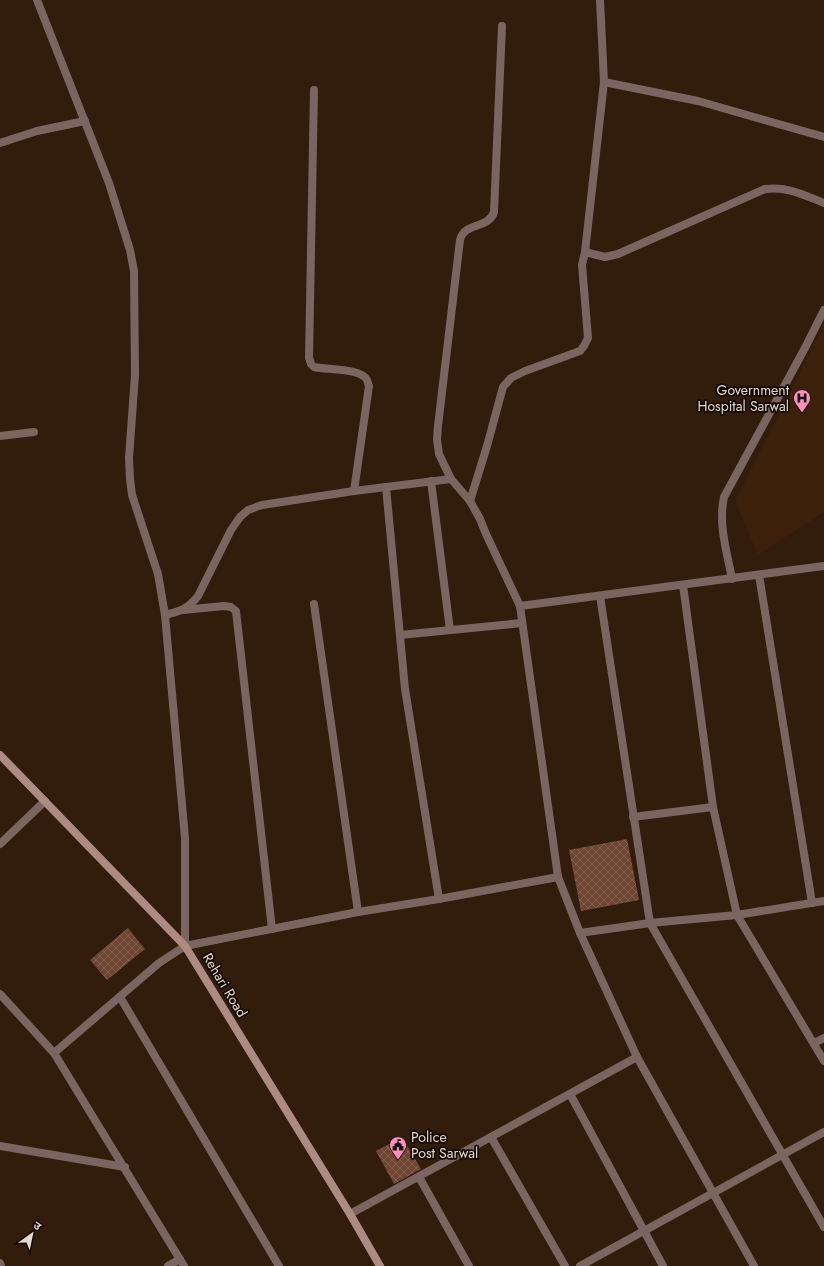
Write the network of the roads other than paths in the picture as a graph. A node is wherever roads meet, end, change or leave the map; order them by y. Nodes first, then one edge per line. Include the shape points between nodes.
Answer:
1 (37, 0) edge
2 (600, 0) edge
3 (502, 26) dead end
4 (604, 82) junction
5 (314, 90) dead end
6 (85, 121) junction
7 (824, 137) edge
8 (0, 143) edge
9 (824, 203) edge
10 (585, 252) junction
11 (824, 310) edge
12 (34, 432) dead end
13 (0, 436) edge
14 (451, 479) junction
15 (431, 481) junction
16 (386, 488) junction
17 (354, 491) junction
18 (470, 501) junction
19 (824, 566) edge
20 (759, 575) junction
21 (732, 578) junction
22 (683, 585) junction
23 (600, 596) junction
24 (314, 604) dead end
25 (520, 606) junction
26 (183, 610) junction
27 (165, 615) junction
28 (522, 623) junction
29 (450, 630) junction
30 (400, 635) junction
31 (0, 755) edge
32 (45, 801) junction
33 (713, 807) junction
34 (633, 817) junction
35 (0, 844) edge
36 (558, 877) junction
37 (439, 899) junction
38 (824, 901) edge
39 (812, 903) junction
40 (358, 912) junction
41 (737, 915) junction
42 (650, 923) junction
43 (272, 928) junction
44 (580, 933) junction
45 (185, 946) junction
46 (0, 994) edge
47 (120, 997) junction
48 (824, 1038) edge
49 (814, 1043) junction
50 (54, 1053) junction
51 (637, 1057) junction
52 (824, 1061) edge
53 (570, 1094) junction
54 (824, 1132) edge
55 (491, 1137) junction
56 (0, 1146) edge
57 (783, 1155) junction
58 (125, 1167) junction
59 (419, 1177) junction
60 (714, 1192) junction
61 (350, 1214) junction
62 (824, 1227) edge
63 (644, 1231) junction
64 (182, 1263) edge
65 (168, 1266) edge
66 (279, 1266) edge
67 (380, 1266) edge
68 (469, 1266) edge
69 (565, 1266) edge
70 (580, 1266) edge
71 (663, 1266) edge
72 (754, 1266) edge

1 - 6 street
2 - 4 street
3 - 14 street via 494,212 490,220 464,231 461,235 438,426 439,454
4 - 7 street via 698,101
4 - 10 street
5 - 17 street via 309,358 314,367 355,372 368,380
6 - 8 street via 37,131
6 - 27 street via 121,218 134,271 135,375 129,458 130,479 132,495 158,574
9 - 10 street via 793,190 777,187 765,189 618,254 605,257
10 - 18 street via 582,265 588,338 580,351 525,371 511,378 503,387
11 - 21 street via 724,497 721,520
12 - 13 street
14 - 15 street
14 - 18 street
15 - 16 street
15 - 29 street
16 - 17 street
16 - 30 street
17 - 26 street via 262,505 248,510 231,530 198,596
18 - 25 street
19 - 20 street
20 - 21 street
20 - 39 street
21 - 22 street
22 - 23 street
22 - 33 street
23 - 25 street
23 - 34 street
24 - 40 street
25 - 28 street
26 - 27 street
26 - 43 street via 231,606 236,611
27 - 45 street via 185,838
28 - 29 street
28 - 36 street
29 - 30 street
30 - 37 street via 405,689
31 - 32 main road, Rehari Road
32 - 35 street
32 - 45 main road, Rehari Road
33 - 34 street
33 - 41 street
34 - 42 street
36 - 37 street
36 - 44 street
37 - 40 street
38 - 39 street
39 - 41 street
40 - 43 street
41 - 42 street
41 - 49 street
42 - 44 street
42 - 57 street
43 - 45 street
44 - 51 street
45 - 47 street via 159,963
45 - 61 main road, Rehari Road
46 - 50 street
47 - 50 street
47 - 66 street
48 - 49 street
49 - 52 street
50 - 58 street
51 - 53 street
51 - 60 street
53 - 55 street
53 - 63 street
54 - 57 street
55 - 59 street
55 - 69 street
56 - 58 street
57 - 60 street
57 - 62 street
58 - 64 street
59 - 61 street
59 - 68 street
60 - 63 street
60 - 72 street
61 - 67 main road, Rehari Road
63 - 70 street
63 - 71 street
64 - 65 street

